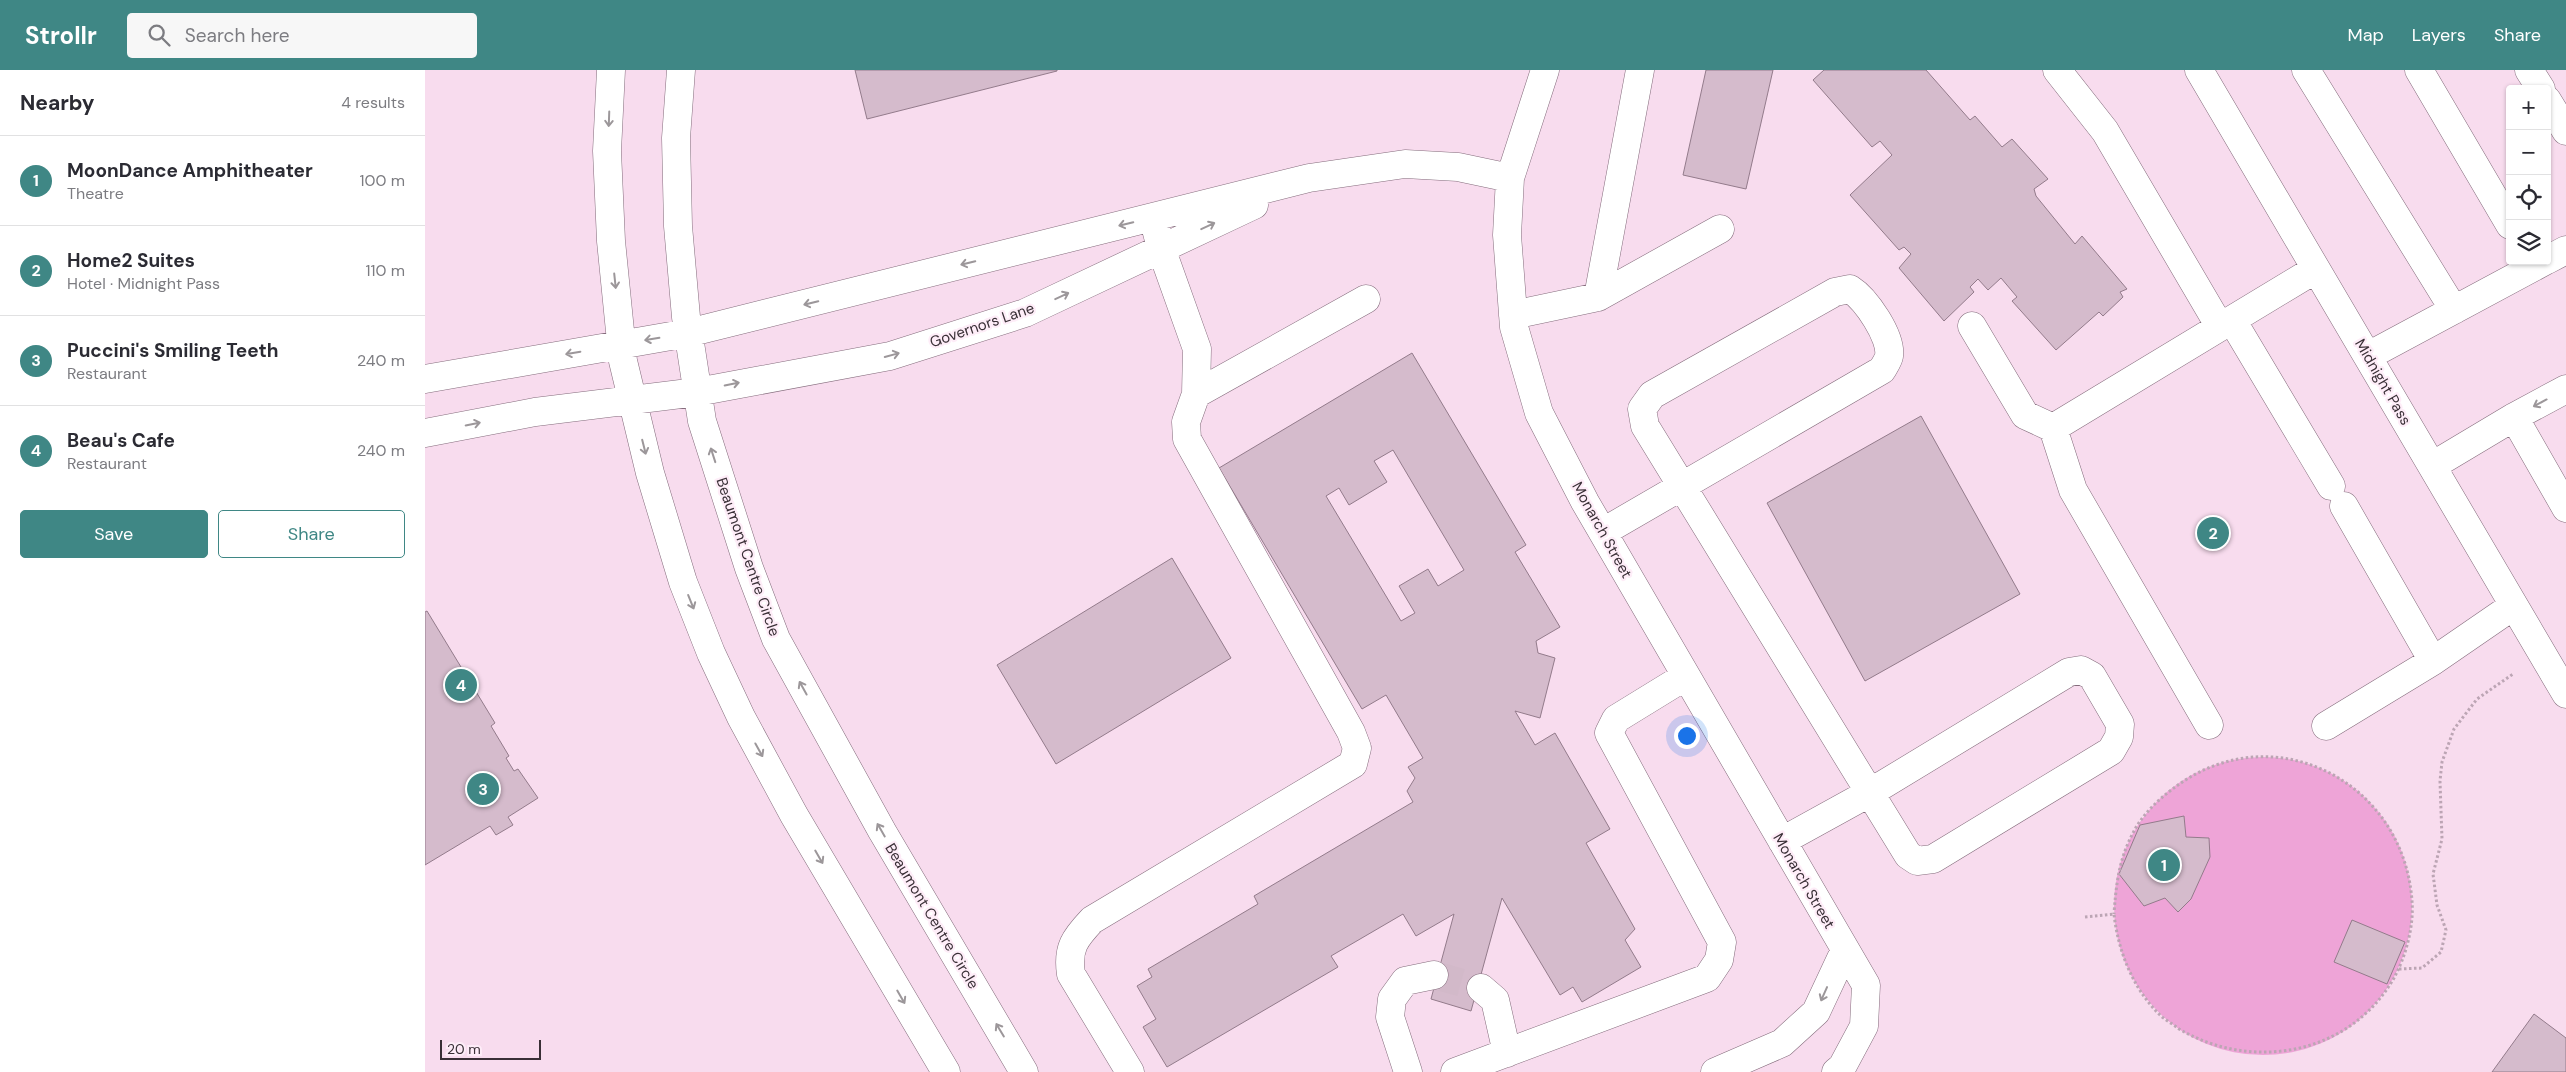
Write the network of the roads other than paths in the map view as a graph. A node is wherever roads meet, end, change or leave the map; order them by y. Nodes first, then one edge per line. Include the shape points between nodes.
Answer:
1 (611, 70) edge
2 (681, 70) edge
3 (1545, 70) edge
4 (1641, 70) edge
5 (2057, 70) edge
6 (2199, 70) edge
7 (2306, 70) edge
8 (2419, 70) edge
9 (2529, 70) edge
10 (2538, 85) edge
11 (2551, 107) edge
12 (2566, 131) edge
13 (1309, 178) junction
14 (1510, 178) junction
15 (1153, 217) junction
16 (2507, 220) edge
17 (1720, 229) dead end
18 (1161, 248) junction
19 (2566, 250) edge
20 (2551, 257) edge
21 (2534, 265) edge
22 (2316, 269) junction
23 (1598, 297) junction
24 (1366, 300) dead end
25 (2454, 310) junction
26 (1513, 315) junction
27 (2226, 324) junction
28 (1971, 326) dead end
29 (688, 333) junction
30 (621, 344) junction
31 (2368, 356) junction
32 (425, 380) edge
33 (2566, 389) edge
34 (697, 392) junction
35 (1196, 394) junction
36 (632, 400) junction
37 (2514, 417) junction
38 (2053, 428) junction
39 (425, 433) edge
40 (2432, 466) junction
41 (1681, 486) junction
42 (2566, 508) edge
43 (1603, 532) junction
44 (2513, 606) junction
45 (2433, 661) junction
46 (1686, 676) junction
47 (2566, 694) edge
48 (2209, 725) dead end
49 (2326, 726) dead end
50 (1871, 792) junction
51 (1782, 841) junction
52 (1845, 950) junction
53 (1434, 975) tunnel mouth
54 (1481, 988) tunnel mouth
55 (1507, 1053) junction
56 (1483, 1067) edge
57 (946, 1072) edge
58 (1025, 1072) edge
59 (1130, 1072) edge
60 (1408, 1072) edge
61 (1455, 1072) edge
62 (1715, 1072) edge
63 (1836, 1072) edge

1 -> 30 street via 607,151 611,241
2 - 29 street, Beaumont Centre Circle via 676,138 678,226
3 - 14 street, Monarch Street
4 - 23 street
5 - 27 street via 2105,130
6 - 22 street, Midnight Pass
7 - 25 street
8 - 16 street
9 - 10 street
11 - 12 street
13 - 14 street, Governors Lane via 1405,164 1458,168
13 - 15 street, Governors Lane
18 -> 13 street, Governors Lane
14 - 26 street, Monarch Street via 1507,235
15 - 18 street
15 -> 29 street, Governors Lane
17 - 23 street
34 -> 18 street, Governors Lane via 890,356 1025,312
18 - 35 street via 1197,349
19 - 20 street
21 - 25 street
22 - 27 street
22 - 31 street, Midnight Pass
23 - 26 street
24 - 35 street
25 - 31 street
26 - 43 street, Monarch Street via 1539,413
27 - 38 street
27 - 45 street via 2338,496
28 - 38 street via 2025,415
29 -> 30 street, Governors Lane
29 - 34 street, Beaumont Centre Circle
30 -> 32 street, Governors Lane
30 - 36 street
31 - 40 street, Midnight Pass
33 -> 37 street
34 - 36 street, Governors Lane
58 -> 34 street, Beaumont Centre Circle via 882,831 776,639 734,522 702,421
35 - 59 street via 1185,422 1187,439 1357,748 1353,764 1092,920 1075,938 1068,958 1071,974
39 -> 36 street, Governors Lane via 535,412
36 -> 57 street via 683,582 741,717 794,814
37 - 40 street
37 - 42 street
38 - 48 street via 2073,490
40 - 44 street, Midnight Pass
41 - 41 street via 1882,370 1889,357 1888,340 1862,296 1851,289 1835,292 1653,395 1642,409 1645,426
41 - 43 street
41 - 50 street
43 - 46 street, Monarch Street
44 - 45 street
44 - 47 street, Midnight Pass
45 - 49 street
46 - 51 street, Monarch Street
46 - 55 street via 1615,718 1609,732 1722,942 1719,960 1707,978
50 - 50 street via 1908,856 1917,861 1933,859 2111,752 2119,737 2120,724 2093,676 2081,670 2069,672
50 - 51 street
51 - 52 street, Monarch Street
52 -> 62 street via 1816,1012 1781,1043
52 - 63 street, Monarch Street via 1866,985 1864,1026 1842,1067
53 - 60 street via 1405,981 1392,999 1390,1017
54 - 55 street via 1495,1000
55 - 56 street
56 - 61 street

